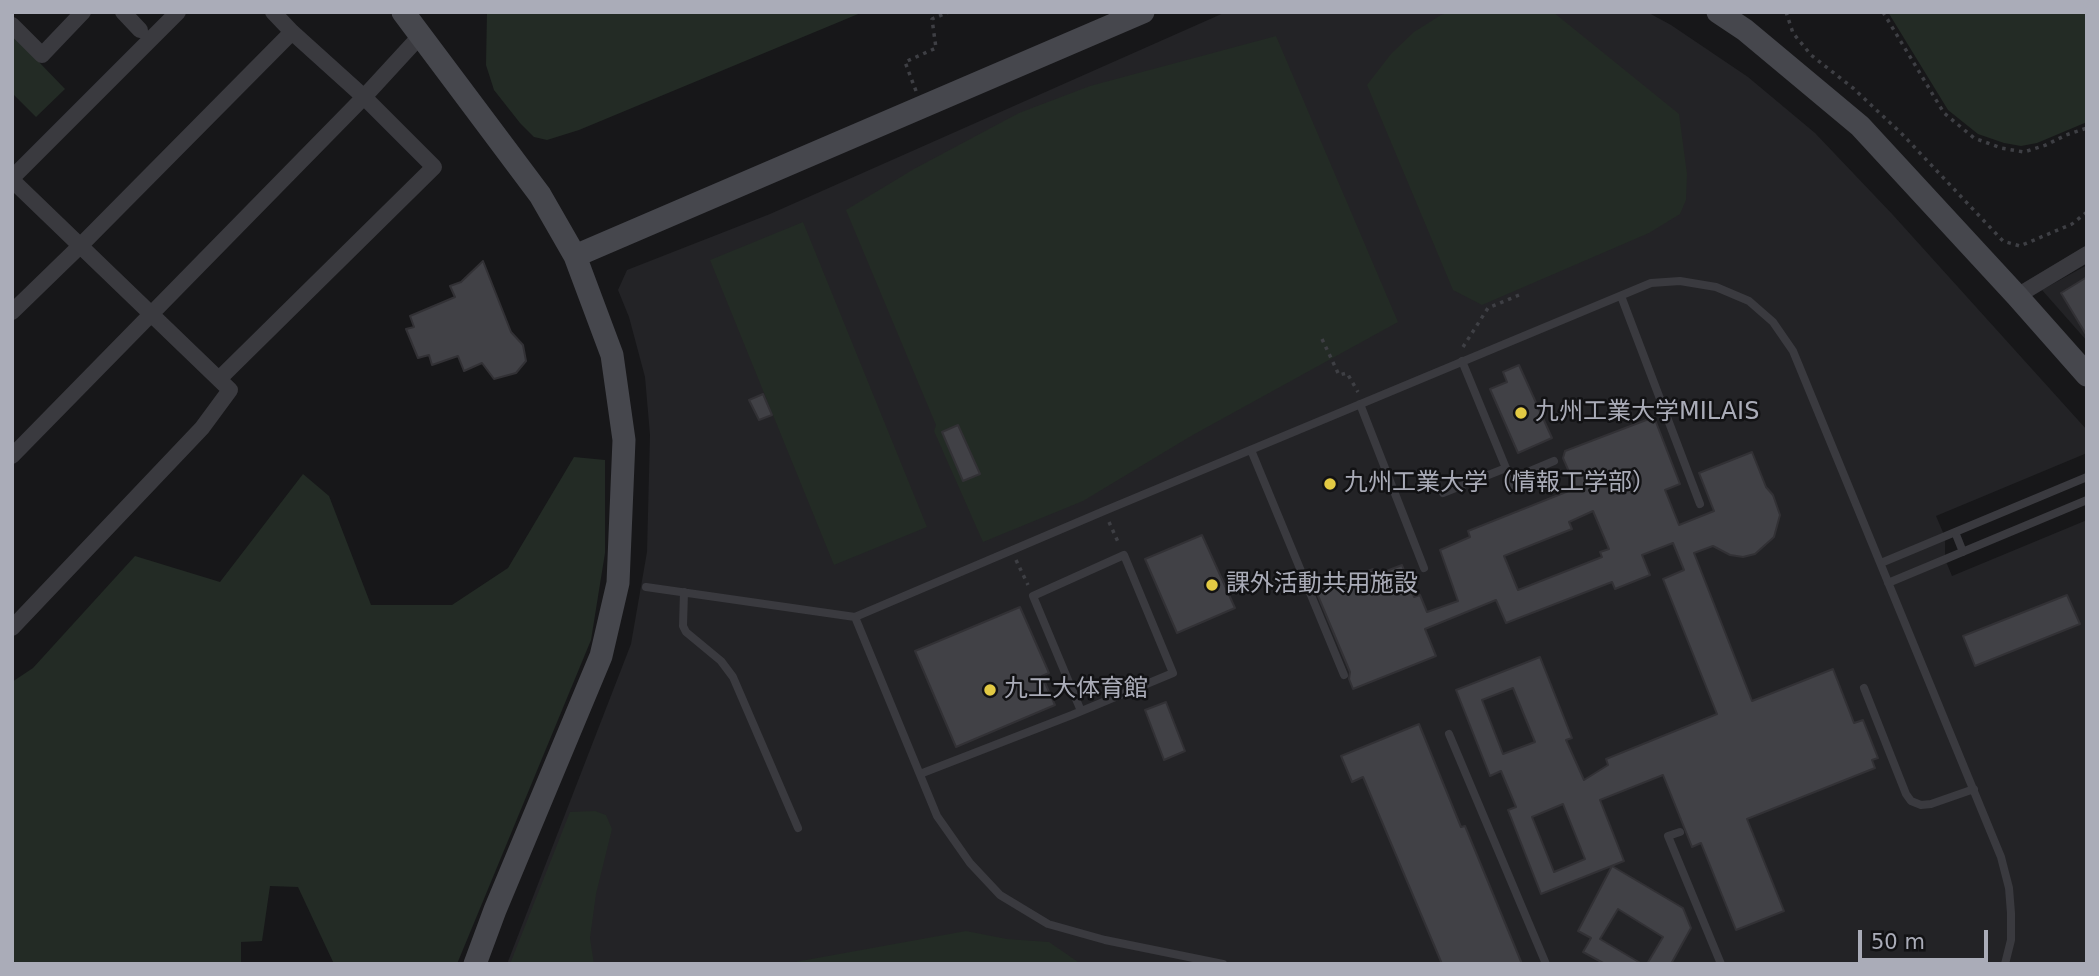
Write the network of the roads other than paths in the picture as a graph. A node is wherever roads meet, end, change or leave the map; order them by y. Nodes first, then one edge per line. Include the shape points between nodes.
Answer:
1 (83, 12) edge
2 (123, 12) edge
3 (178, 12) edge
4 (273, 12) edge
5 (403, 12) edge
6 (1143, 12) edge
7 (1718, 12) edge
8 (12, 25) edge
9 (140, 30) dead end
10 (292, 32) junction
11 (421, 35) junction
12 (364, 97) junction
13 (12, 179) edge
14 (81, 245) junction
15 (2087, 254) edge
16 (575, 256) junction
17 (1620, 296) junction
18 (2017, 296) junction
19 (12, 312) edge
20 (151, 314) junction
21 (1462, 361) junction
22 (2087, 375) edge
23 (219, 379) junction
24 (1362, 404) junction
25 (1251, 450) junction
26 (12, 456) edge
27 (1554, 461) dead end
28 (1506, 468) junction
29 (2087, 477) edge
30 (1511, 479) junction
31 (1515, 490) dead end
32 (1443, 493) dead end
33 (2087, 500) edge
34 (1700, 504) dead end
35 (1955, 532) junction
36 (1963, 552) junction
37 (1881, 563) junction
38 (1424, 568) dead end
39 (1888, 583) junction
40 (646, 587) dead end
41 (684, 593) junction
42 (855, 617) junction
43 (12, 628) edge
44 (1344, 675) dead end
45 (1864, 688) dead end
46 (1081, 711) junction
47 (1449, 734) dead end
48 (919, 774) junction
49 (1974, 789) junction
50 (798, 828) dead end
51 (1680, 832) dead end
52 (475, 964) edge
53 (1223, 964) edge
54 (1546, 964) edge
55 (1721, 964) edge
56 (2005, 964) edge

1 - 8 street via 42,55
2 - 9 street
3 - 13 street
4 - 10 street
5 - 11 street
6 - 16 street
7 - 18 street via 1860,125
10 - 12 street
10 - 14 street
11 - 12 street
11 - 16 street via 540,195
12 - 20 street
12 - 23 street via 433,167
13 - 14 street
14 - 19 street
14 - 20 street
15 - 18 street
16 - 52 street via 612,355 624,440 618,583 601,656
17 - 21 lane
17 - 34 lane
17 - 37 lane via 1651,284 1681,281 1716,287 1749,301 1773,322 1793,351
18 - 22 street
20 - 23 street
20 - 26 street
21 - 24 lane
21 - 28 lane
23 - 43 street via 230,390 202,428
24 - 25 lane
24 - 38 lane
25 - 42 lane
25 - 44 lane
27 - 30 lane
28 - 30 lane
28 - 32 lane
29 - 35 lane
30 - 31 lane
33 - 36 lane
35 - 36 lane
35 - 37 lane
36 - 39 lane
37 - 39 lane
39 - 49 lane
40 - 41 lane
41 - 42 lane
41 - 50 lane via 683,626 733,677
42 - 48 lane
45 - 49 lane via 1911,801 1931,804
46 - 46 lane via 1173,673 1124,555 1033,596
46 - 48 lane
47 - 54 lane
48 - 53 lane via 937,816 970,863 1000,895 1048,924
49 - 56 lane via 2009,888 2011,940
51 - 55 lane via 1668,836

